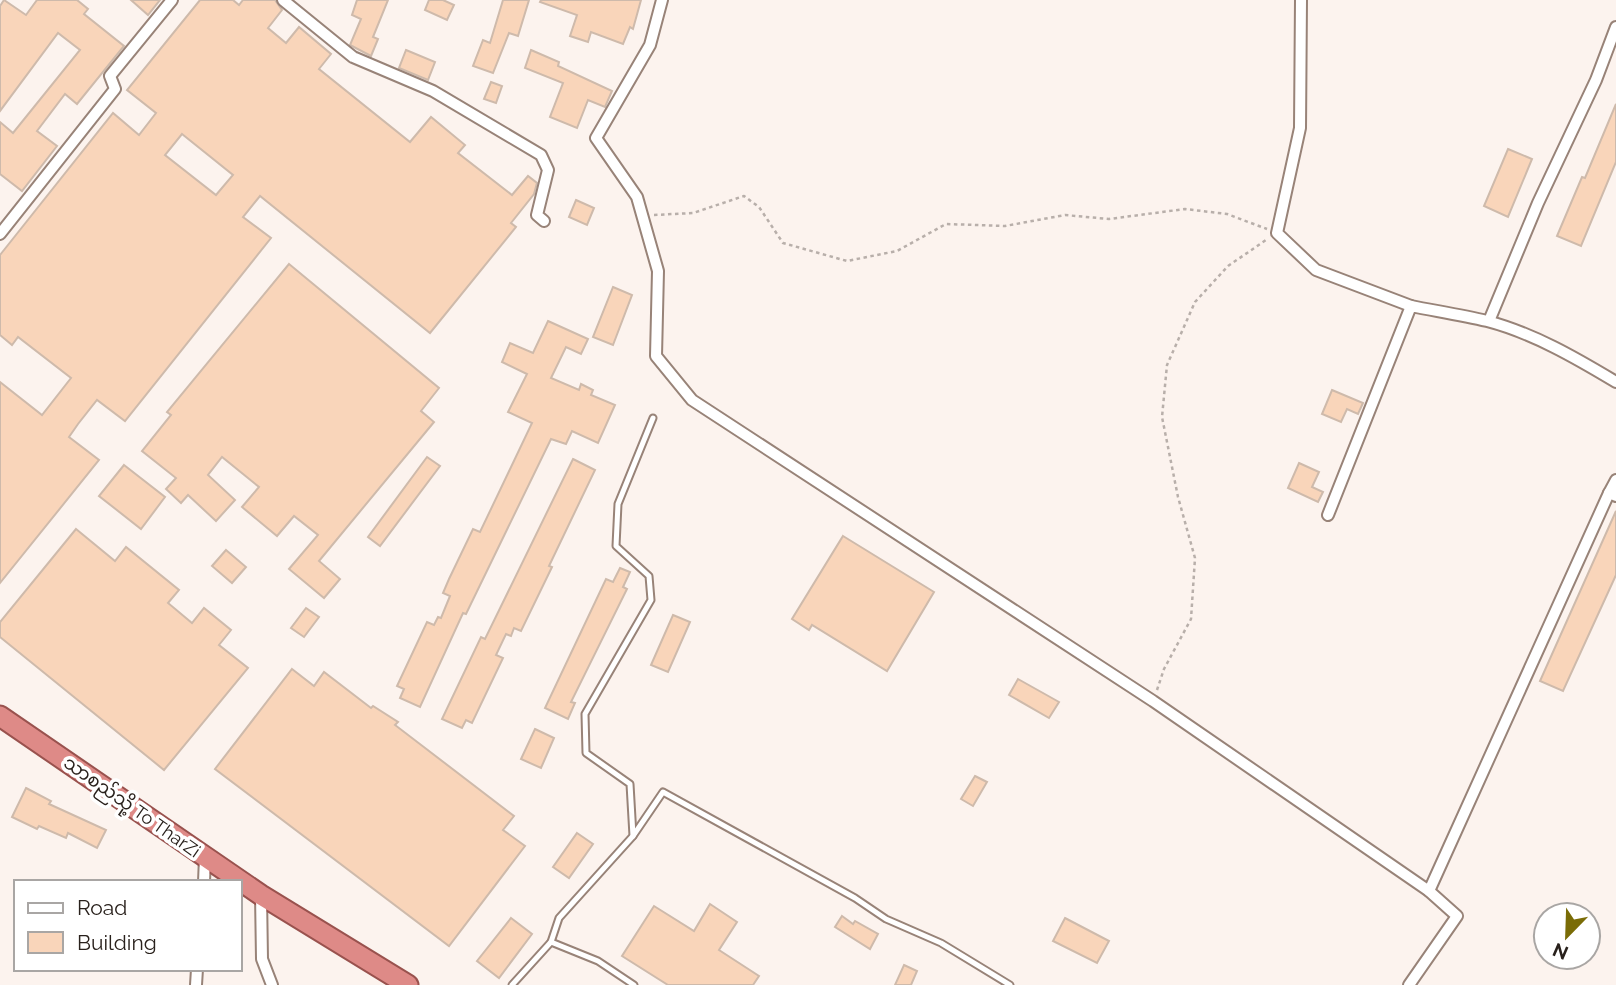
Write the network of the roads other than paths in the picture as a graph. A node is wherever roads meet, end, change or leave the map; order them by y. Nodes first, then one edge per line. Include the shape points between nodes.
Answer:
1 (172, 0) edge
2 (283, 0) edge
3 (662, 0) edge
4 (1301, 0) edge
5 (1616, 27) edge
6 (544, 221) dead end
7 (0, 234) edge
8 (1411, 306) junction
9 (1489, 321) junction
10 (1616, 382) edge
11 (653, 418) dead end
12 (1616, 480) edge
13 (1612, 494) edge
14 (1328, 515) dead end
15 (0, 716) edge
16 (633, 836) junction
17 (205, 857) junction
18 (204, 880) edge
19 (239, 880) edge
20 (242, 882) edge
21 (1429, 891) junction
22 (261, 895) junction
23 (551, 942) junction
24 (272, 985) edge
25 (408, 985) edge
26 (512, 985) edge
27 (634, 985) edge
28 (1010, 985) edge
29 (1409, 985) edge

1 - 7 street via 110,76 116,89
2 - 6 street via 353,57 433,91 541,155 548,170 537,215
3 - 21 street via 650,45 596,138 637,197 658,271 656,356 692,400 1153,701
4 - 8 street via 1300,128 1277,233 1316,270
5 - 9 street
8 - 9 street
8 - 14 street
9 - 10 street via 1576,358
11 - 16 lane via 618,504 616,546 649,576 651,600 585,714 586,752 630,784
12 - 13 street
13 - 21 street
15 - 17 highway, သာစည်သို့ To TharZi
16 - 23 lane via 559,918
16 - 28 lane via 663,792
17 - 18 street
17 - 19 highway, သာစည်သို့ To TharZi
20 - 22 highway, သာစည်သို့ To TharZi
21 - 29 street via 1457,916
22 - 24 street via 262,959
22 - 25 highway, သာစည်သို့ To TharZi
23 - 26 lane
23 - 27 lane via 598,961

